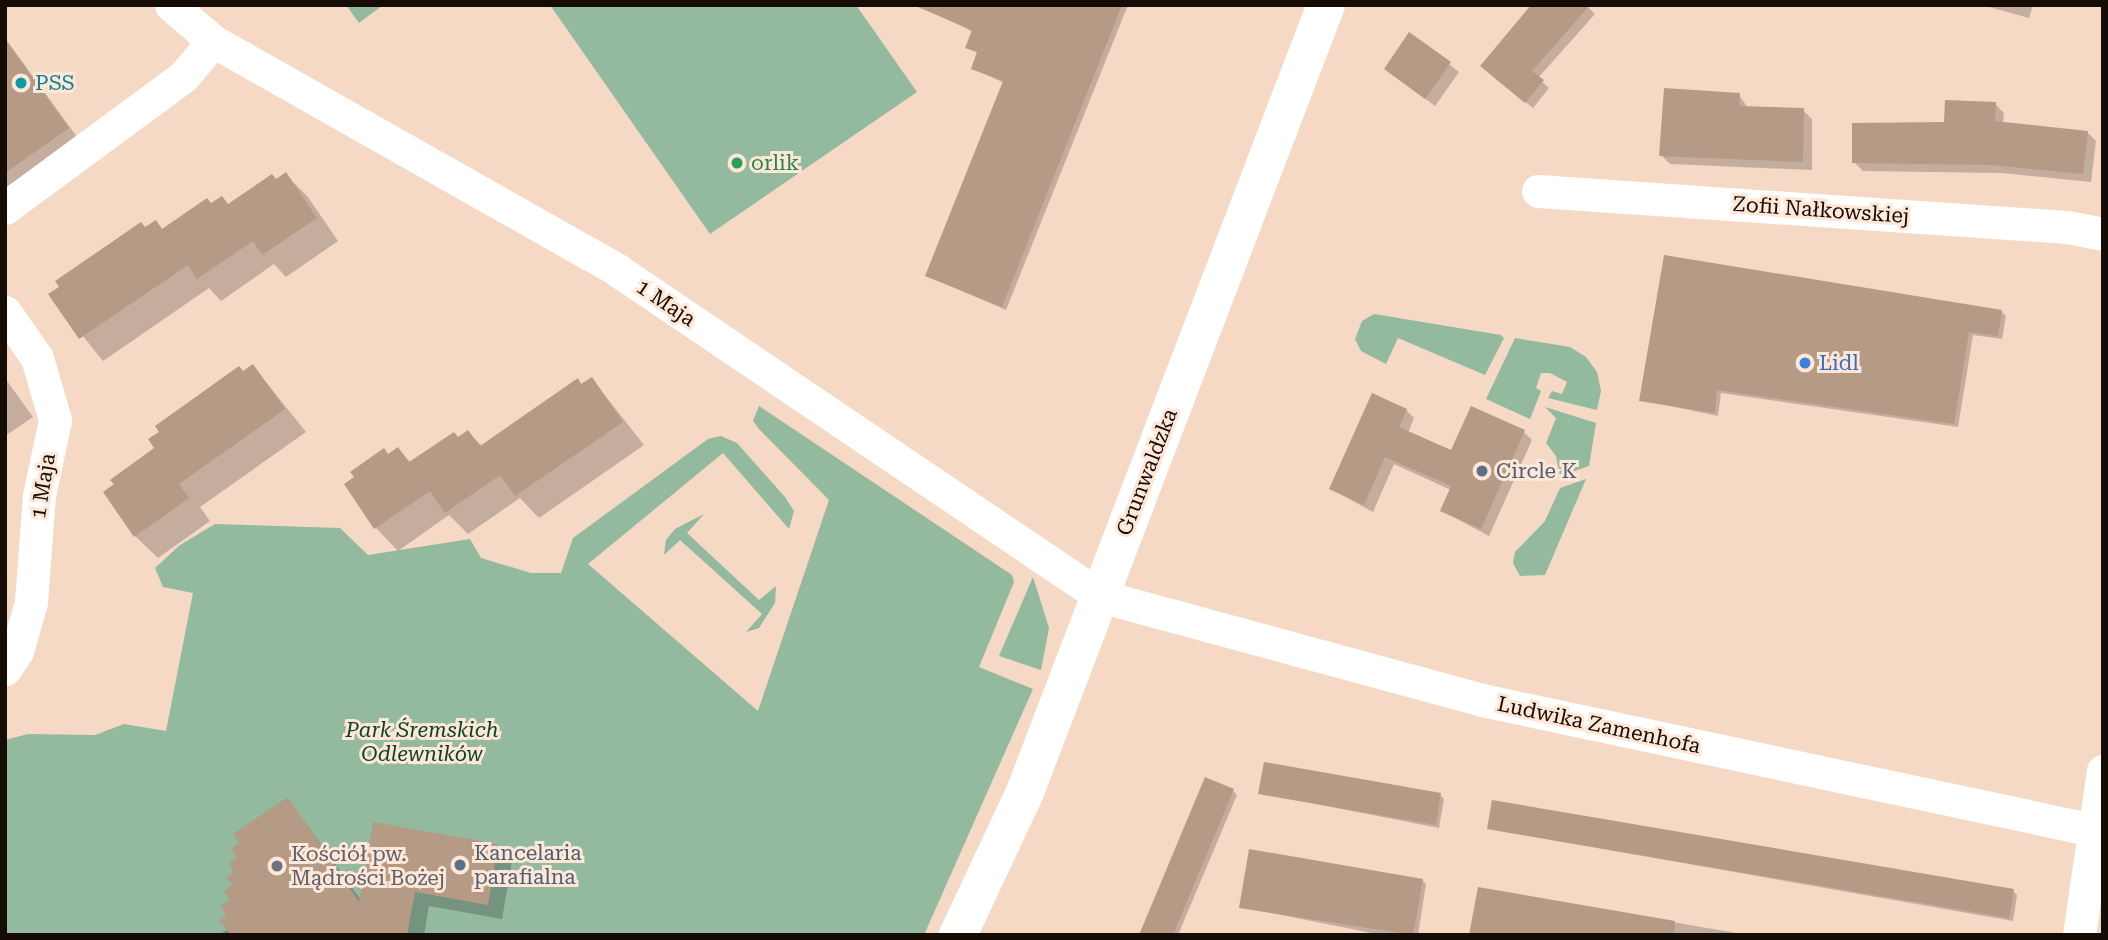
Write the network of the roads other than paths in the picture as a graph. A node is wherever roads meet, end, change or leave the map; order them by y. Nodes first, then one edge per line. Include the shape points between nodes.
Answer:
1 (170, 5) edge
2 (1326, 5) edge
3 (214, 41) junction
4 (1538, 191) dead end
5 (5, 208) edge
6 (2103, 234) edge
7 (5, 312) edge
8 (1100, 596) junction
9 (5, 668) edge
10 (2103, 771) edge
11 (2099, 831) edge
12 (958, 935) edge
13 (2079, 935) edge

1 - 3 street, 1 Maja
2 - 8 main road, Grunwaldzka
3 - 5 street via 184,76
3 - 8 street, 1 Maja via 617,270
4 - 6 street, Zofii Nałkowskiej via 2067,227
7 - 9 street, 1 Maja via 37,358 55,420 39,495 31,602 17,651
8 - 11 street, Ludwika Zamenhofa via 1482,700
8 - 12 main road, Grunwaldzka via 1025,792
10 - 11 street
11 - 13 street

